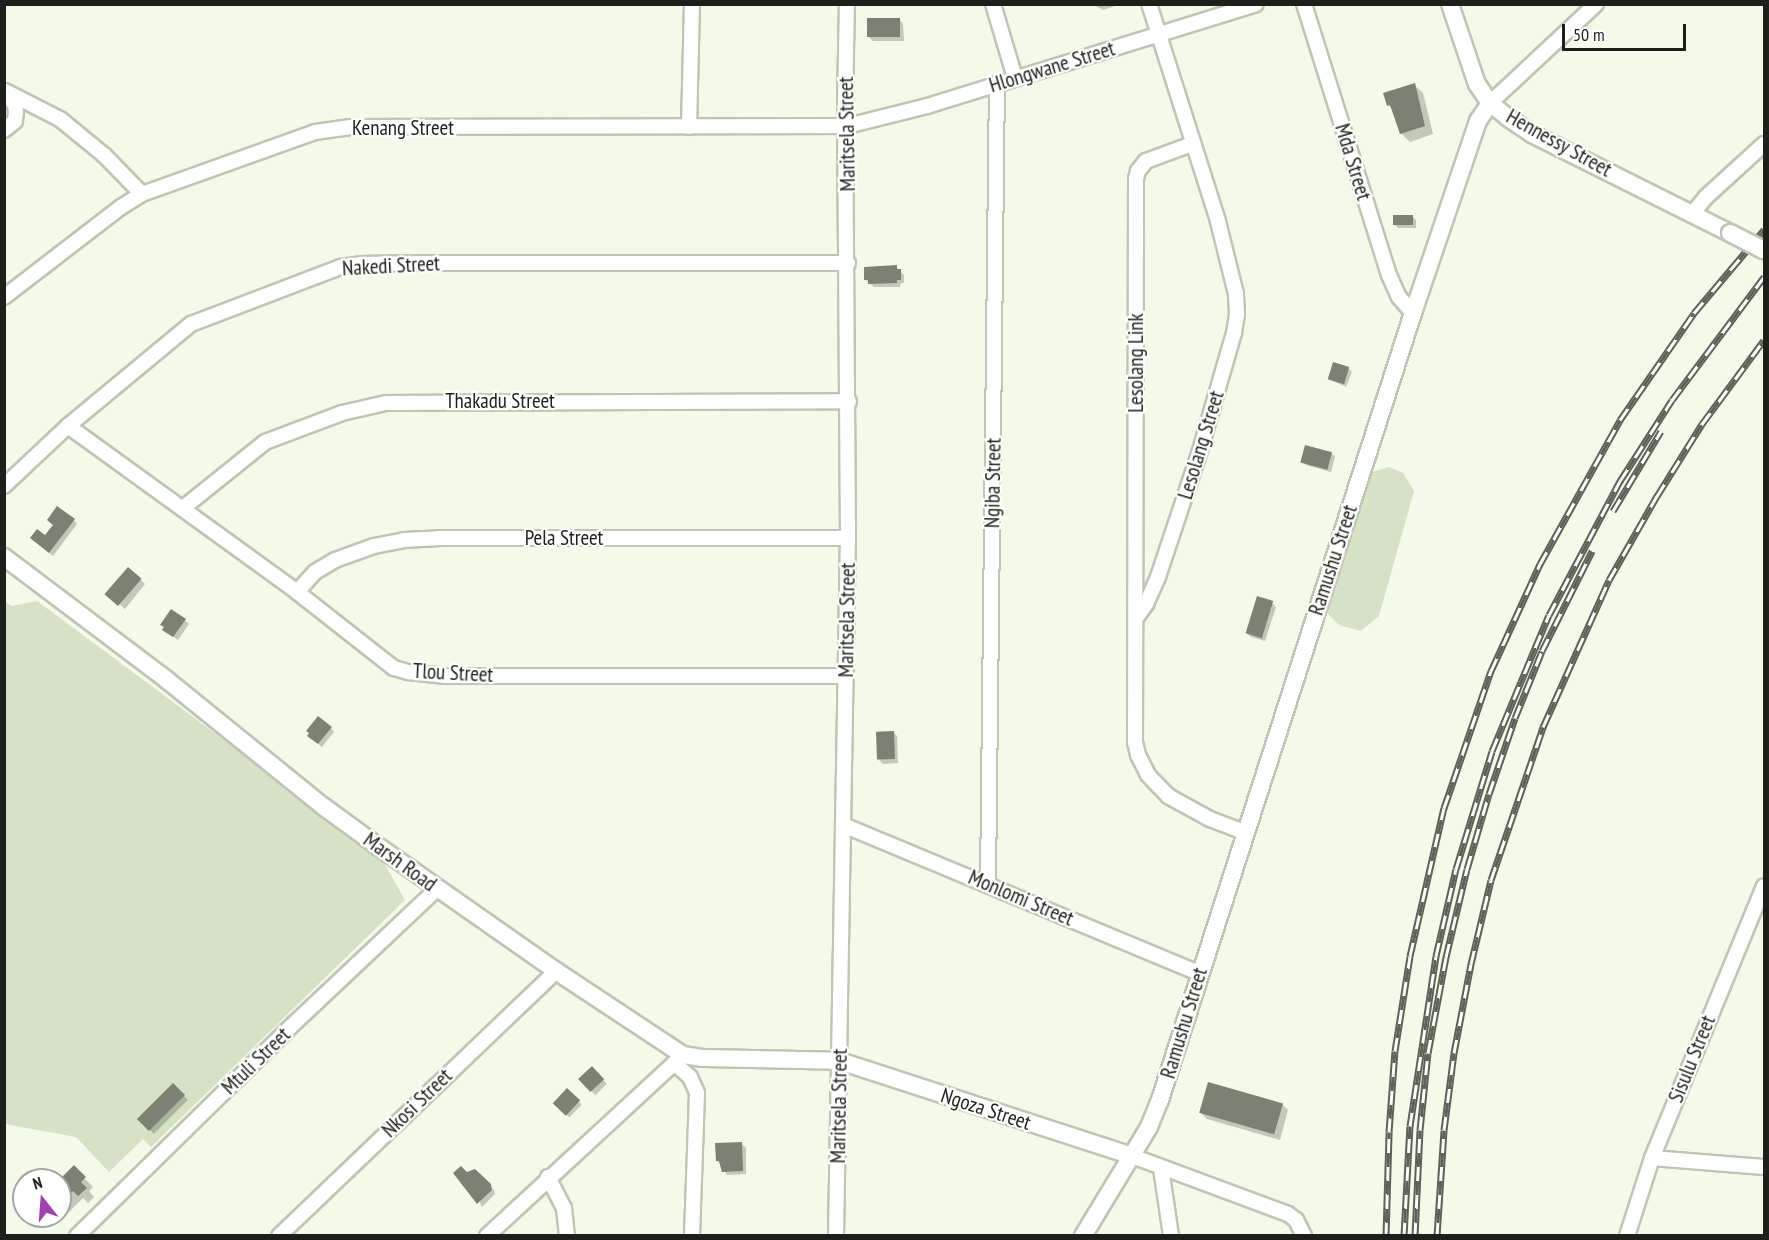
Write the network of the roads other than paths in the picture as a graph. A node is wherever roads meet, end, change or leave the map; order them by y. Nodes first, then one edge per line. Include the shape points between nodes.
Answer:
1 (692, 4) edge
2 (847, 4) edge
3 (993, 4) edge
4 (1149, 4) edge
5 (1256, 4) edge
6 (1304, 4) edge
7 (1450, 4) edge
8 (1596, 4) edge
9 (1158, 34) junction
10 (1015, 78) junction
11 (998, 83) junction
12 (5, 91) edge
13 (1490, 103) junction
14 (10, 125) edge
15 (847, 126) junction
16 (689, 127) junction
17 (1192, 144) junction
18 (1764, 144) edge
19 (142, 194) junction
20 (1693, 213) junction
21 (1764, 250) edge
22 (848, 263) junction
23 (4, 297) edge
24 (1413, 313) junction
25 (849, 401) junction
26 (68, 426) junction
27 (4, 486) edge
28 (183, 508) junction
29 (848, 538) junction
30 (4, 557) edge
31 (297, 592) junction
32 (1136, 618) junction
33 (846, 676) junction
34 (843, 825) junction
35 (1244, 832) junction
36 (988, 884) junction
37 (1764, 886) edge
38 (437, 889) junction
39 (556, 971) junction
40 (1199, 973) junction
41 (678, 1059) junction
42 (840, 1061) junction
43 (1132, 1156) junction
44 (1652, 1158) junction
45 (1764, 1167) edge
46 (1161, 1168) junction
47 (548, 1177) junction
48 (77, 1236) edge
49 (279, 1236) edge
50 (487, 1236) edge
51 (567, 1236) edge
52 (692, 1236) edge
53 (836, 1236) edge
54 (1083, 1236) edge
55 (1171, 1236) edge
56 (1304, 1236) edge
57 (1627, 1236) edge

1 - 16 street
2 - 15 street, Maritsela Street
3 - 10 street
4 - 9 street, Lesolang Street
5 - 9 street, Hlongwane Street
6 - 24 street, Mda Street via 1389,275 1398,297
7 - 13 street, Hennessy Street via 1468,65
8 - 13 street, Ramushu Street
9 - 10 street, Hlongwane Street
9 - 17 street, Lesolang Street
10 - 11 street, Hlongwane Street
11 - 15 street, Hlongwane Street
11 - 36 street, Ngiba Street
12 - 14 street via 15,105
12 - 19 street via 60,119 104,155
13 - 20 street, Hennessy Street via 1532,134
13 - 24 street, Ramushu Street via 1478,121
15 - 16 street, Kenang Street
15 - 22 street, Maritsela Street
16 - 19 street, Kenang Street via 326,130
17 - 32 street, Lesolang Street via 1218,221 1236,294 1236,326 1200,454 1168,548 1146,604
17 - 32 street, Lesolang Link via 1146,161 1136,179
18 - 20 street
19 - 23 street, Kenang Street
20 - 21 street, Hennessy Street, bridge
22 - 25 street, Maritsela Street
22 - 26 street, Nakedi Street via 340,267 191,324
24 - 35 street, Ramushu Street
25 - 28 street, Thakadu Street via 386,403 342,412 265,442
25 - 29 street, Maritsela Street
26 - 27 street, Nakedi Street
26 - 28 street, Tlou Street
28 - 31 street, Tlou Street
29 - 31 street, Pela Street via 404,540 335,560 315,572
29 - 33 street, Maritsela Street
30 - 38 street, Marsh Road via 167,680 324,807
31 - 33 street, Tlou Street via 394,668 419,675
32 - 35 street, Lesolang Street via 1134,725 1141,765 1168,796
33 - 34 street, Maritsela Street
34 - 36 street, Monlomi Street
34 - 42 street, Maritsela Street
35 - 40 street, Ramushu Street
36 - 40 street, Monlomi Street
37 - 44 street, Sisulu Street
38 - 39 street, Marsh Road
38 - 48 street, Mtuli Street
39 - 41 street, Marsh Road
39 - 49 street, Nkosi Street
40 - 43 street, Ramushu Street via 1160,1100
41 - 42 street, Marsh Road
41 - 47 street
41 - 52 street via 697,1093
42 - 43 street, Ngoza Street
42 - 53 street, Maritsela Street
43 - 46 street
43 - 54 street, Ramushu Street
44 - 45 street
44 - 57 street, Sisulu Street
46 - 55 street
46 - 56 street via 1293,1216
47 - 50 street
47 - 51 street via 564,1208

